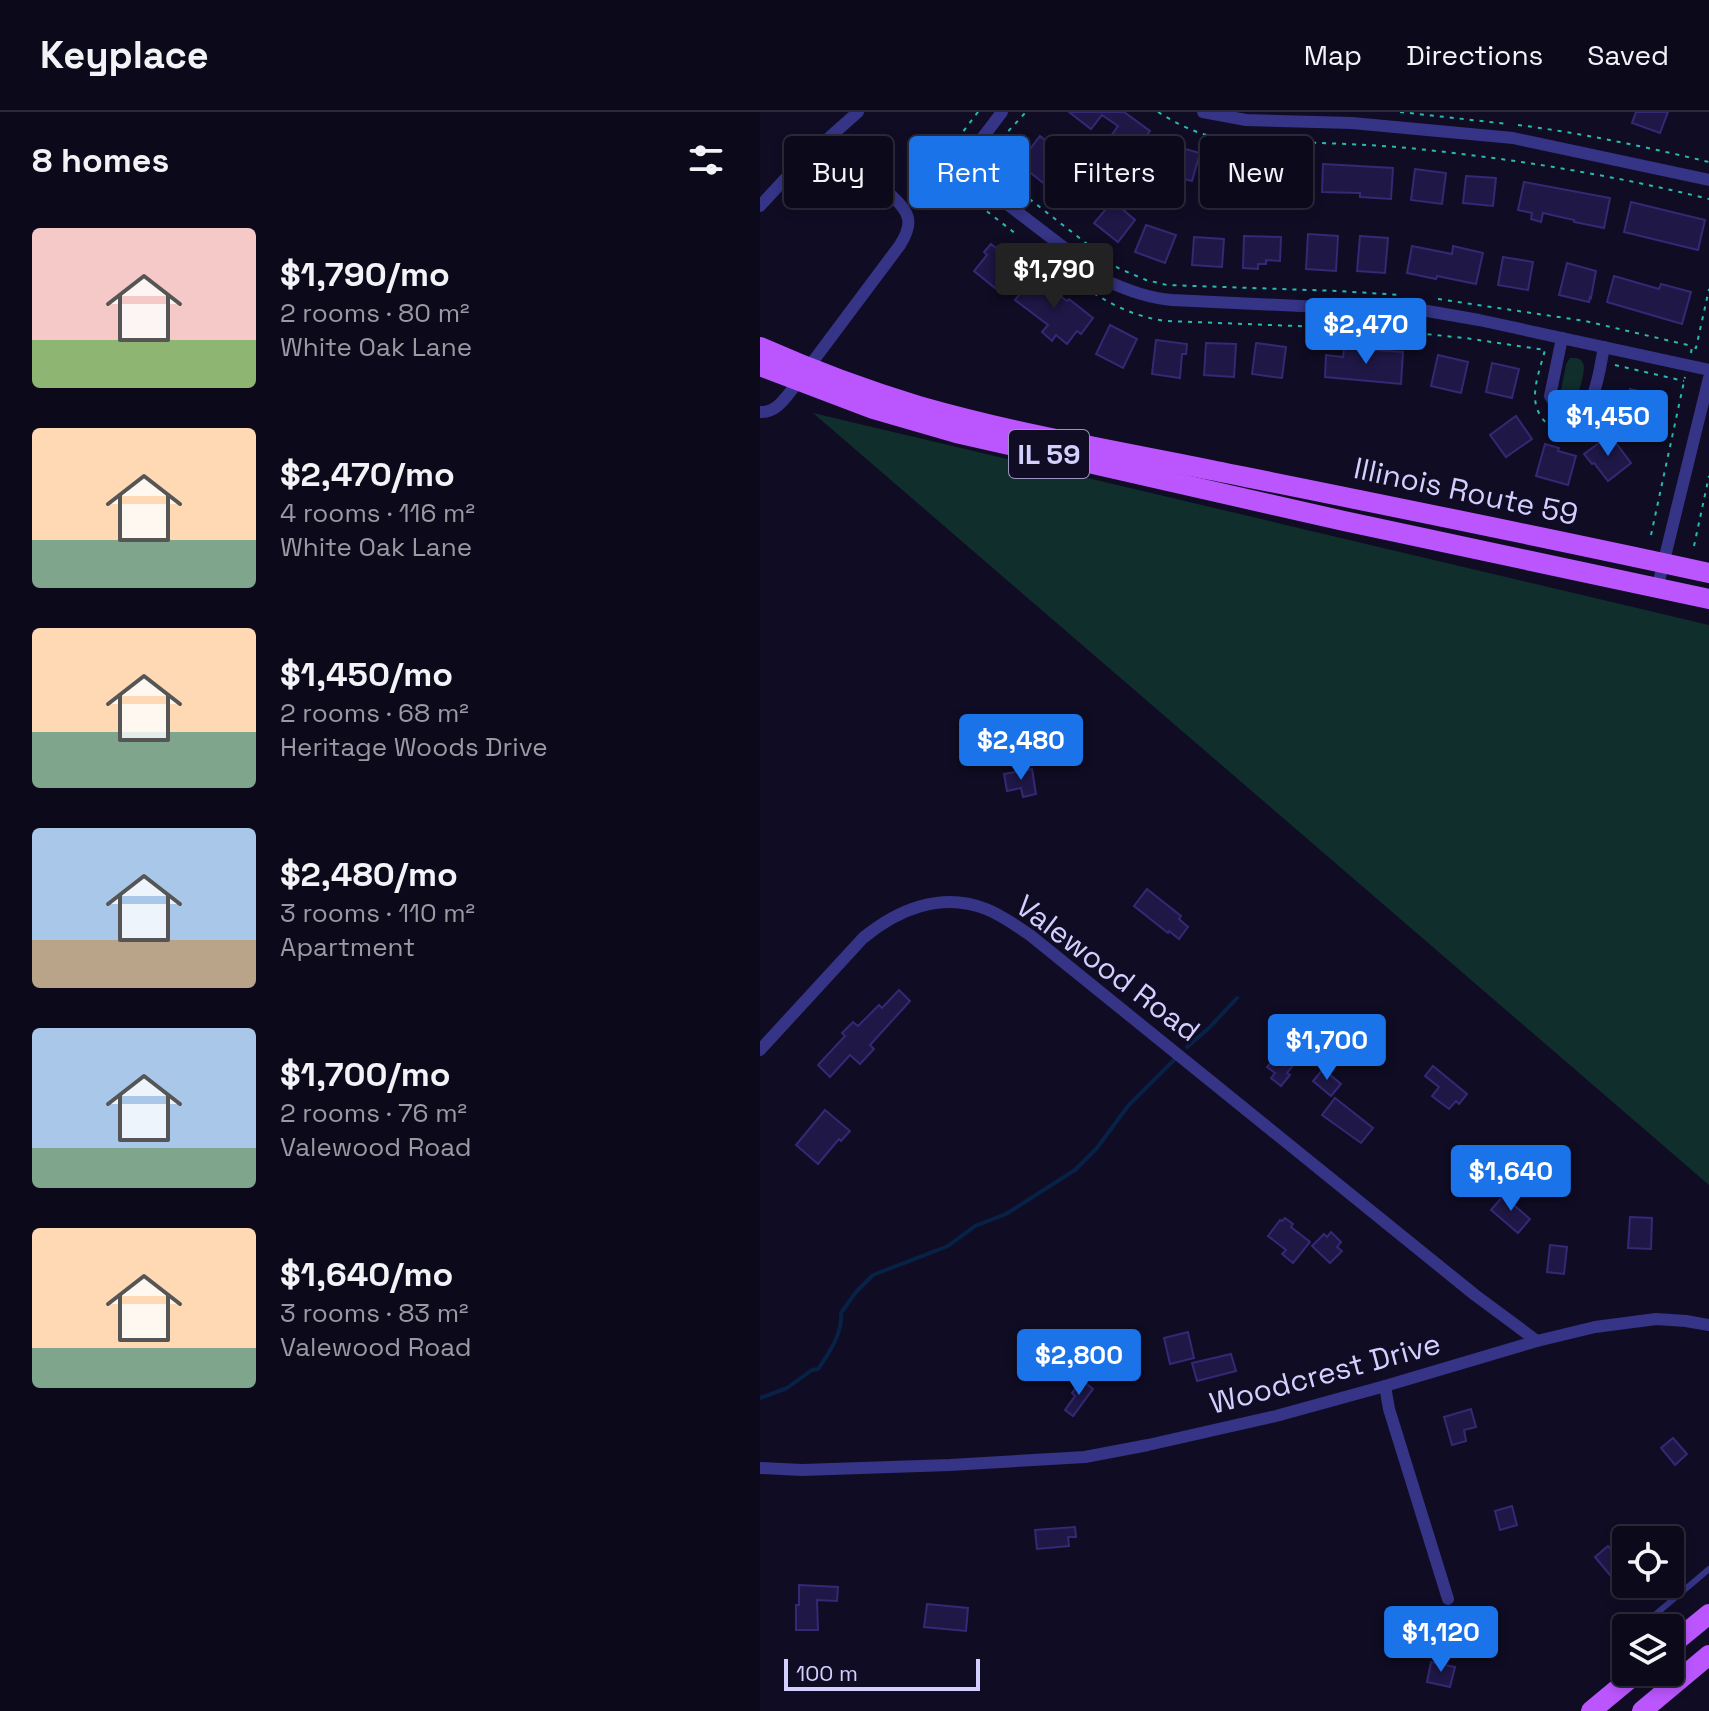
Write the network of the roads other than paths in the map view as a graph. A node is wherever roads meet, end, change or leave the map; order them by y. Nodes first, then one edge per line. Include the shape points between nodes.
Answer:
1 (858, 112) edge
2 (1002, 112) edge
3 (1203, 112) edge
4 (832, 136) edge
5 (784, 180) edge
6 (1709, 180) edge
7 (893, 196) edge
8 (760, 206) edge
9 (1562, 338) junction
10 (760, 347) edge
11 (1604, 347) junction
12 (760, 366) edge
13 (1709, 370) edge
14 (803, 375) junction
15 (1709, 378) edge
16 (760, 412) edge
17 (1663, 563) junction
18 (1709, 573) edge
19 (1657, 589) junction
20 (1709, 599) edge
21 (760, 1050) edge
22 (1709, 1325) edge
23 (1537, 1341) junction
24 (1385, 1386) junction
25 (760, 1468) edge
26 (1709, 1569) edge
27 (1448, 1599) dead end
28 (1656, 1614) edge
29 (1709, 1614) edge
30 (1684, 1635) edge
31 (1709, 1655) edge
32 (1621, 1686) edge
33 (1591, 1711) edge
34 (1642, 1711) edge

1 - 4 street
2 - 9 street via 961,166 1109,282 1130,291 1153,298 1416,309
3 - 6 street via 1246,120 1352,123 1513,138
5 - 8 street
7 - 14 street via 908,216 906,236
9 - 11 street
9 - 11 street via 1550,396 1574,415 1592,398
10 - 14 main road, IL 59
11 - 13 street
12 - 14 main road, IL 59
14 - 16 street via 776,409
14 - 17 main road, Illinois Route 59 / IL 59 via 982,423
14 - 19 main road, Illinois Route 59 / IL 59 via 873,409 956,433
15 - 17 street
17 - 18 main road, Illinois Route 59 / IL 59
17 - 19 street
19 - 20 main road, Illinois Route 59 / IL 59
21 - 23 street, Valewood Road via 863,938 890,918 932,902 989,910 1030,935
22 - 23 street, Woodcrest Drive via 1628,1321
23 - 24 street, Woodcrest Drive
24 - 25 street, Woodcrest Drive via 1085,1457
24 - 27 street
26 - 28 lane
29 - 30 main road
31 - 34 main road
32 - 33 main road

